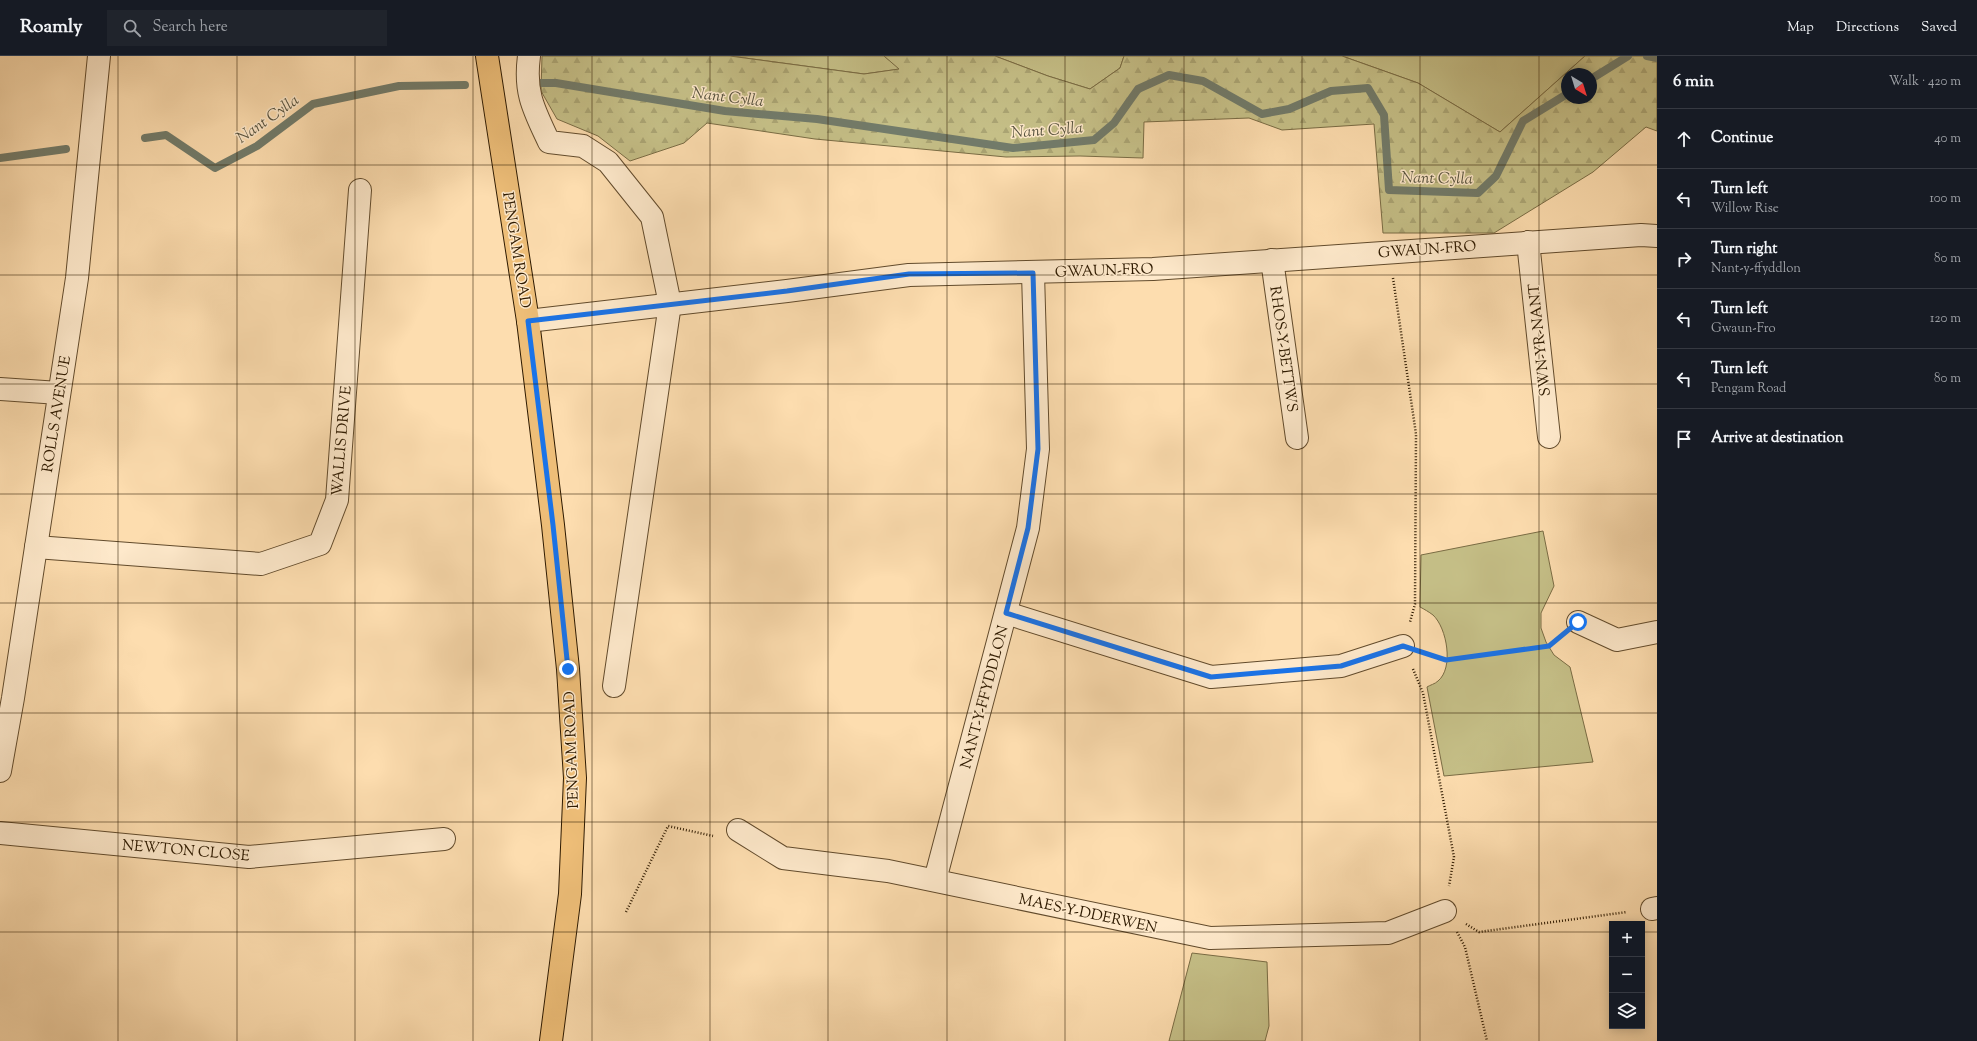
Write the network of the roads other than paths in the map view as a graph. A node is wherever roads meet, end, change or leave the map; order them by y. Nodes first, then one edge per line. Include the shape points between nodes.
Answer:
1 (99, 56) edge
2 (487, 56) edge
3 (529, 56) edge
4 (360, 190) dead end
5 (1657, 236) edge
6 (1528, 242) junction
7 (1272, 260) junction
8 (1033, 273) junction
9 (670, 304) junction
10 (528, 321) junction
11 (0, 389) edge
12 (59, 393) junction
13 (1549, 437) dead end
14 (1297, 438) dead end
15 (36, 547) junction
16 (1006, 613) junction
17 (1578, 622) road end
18 (1657, 632) edge
19 (1403, 646) road end
20 (614, 686) dead end
21 (0, 771) edge
22 (738, 830) road end
23 (0, 833) edge
24 (444, 839) dead end
25 (935, 880) junction
26 (1445, 912) road end
27 (551, 1041) edge

1 - 12 street, ROLLS AVENUE via 77,278
2 - 10 main road, PENGAM ROAD
3 - 9 street via 527,74 531,104 549,142 583,146 608,162 652,217
4 - 15 street, WALLIS DRIVE via 337,500 320,544 261,564
5 - 6 street, GWAUN-FRO
6 - 7 street, GWAUN-FRO
6 - 13 street, SWN-YR-NANT
7 - 8 street, GWAUN-FRO via 1153,269
7 - 14 street, RHOS-Y-BETTWS
8 - 9 street, GWAUN-FRO via 909,274
8 - 16 street, NANT-Y-FFYDDLON via 1038,449 1028,528
9 - 10 street, GWAUN-FRO
9 - 20 street
10 - 27 main road, PENGAM ROAD via 568,669 575,778 570,894
11 - 12 street
12 - 15 street, ROLLS AVENUE
15 - 21 street, ROLLS AVENUE
16 - 19 street via 1211,677 1341,666
16 - 25 street, NANT-Y-FFYDDLON
17 - 18 street via 1617,640
22 - 25 street, MAES-Y-DDERWEN via 783,858 888,870
23 - 24 street, NEWTON CLOSE via 249,857
25 - 26 street, MAES-Y-DDERWEN via 1210,938 1388,933

